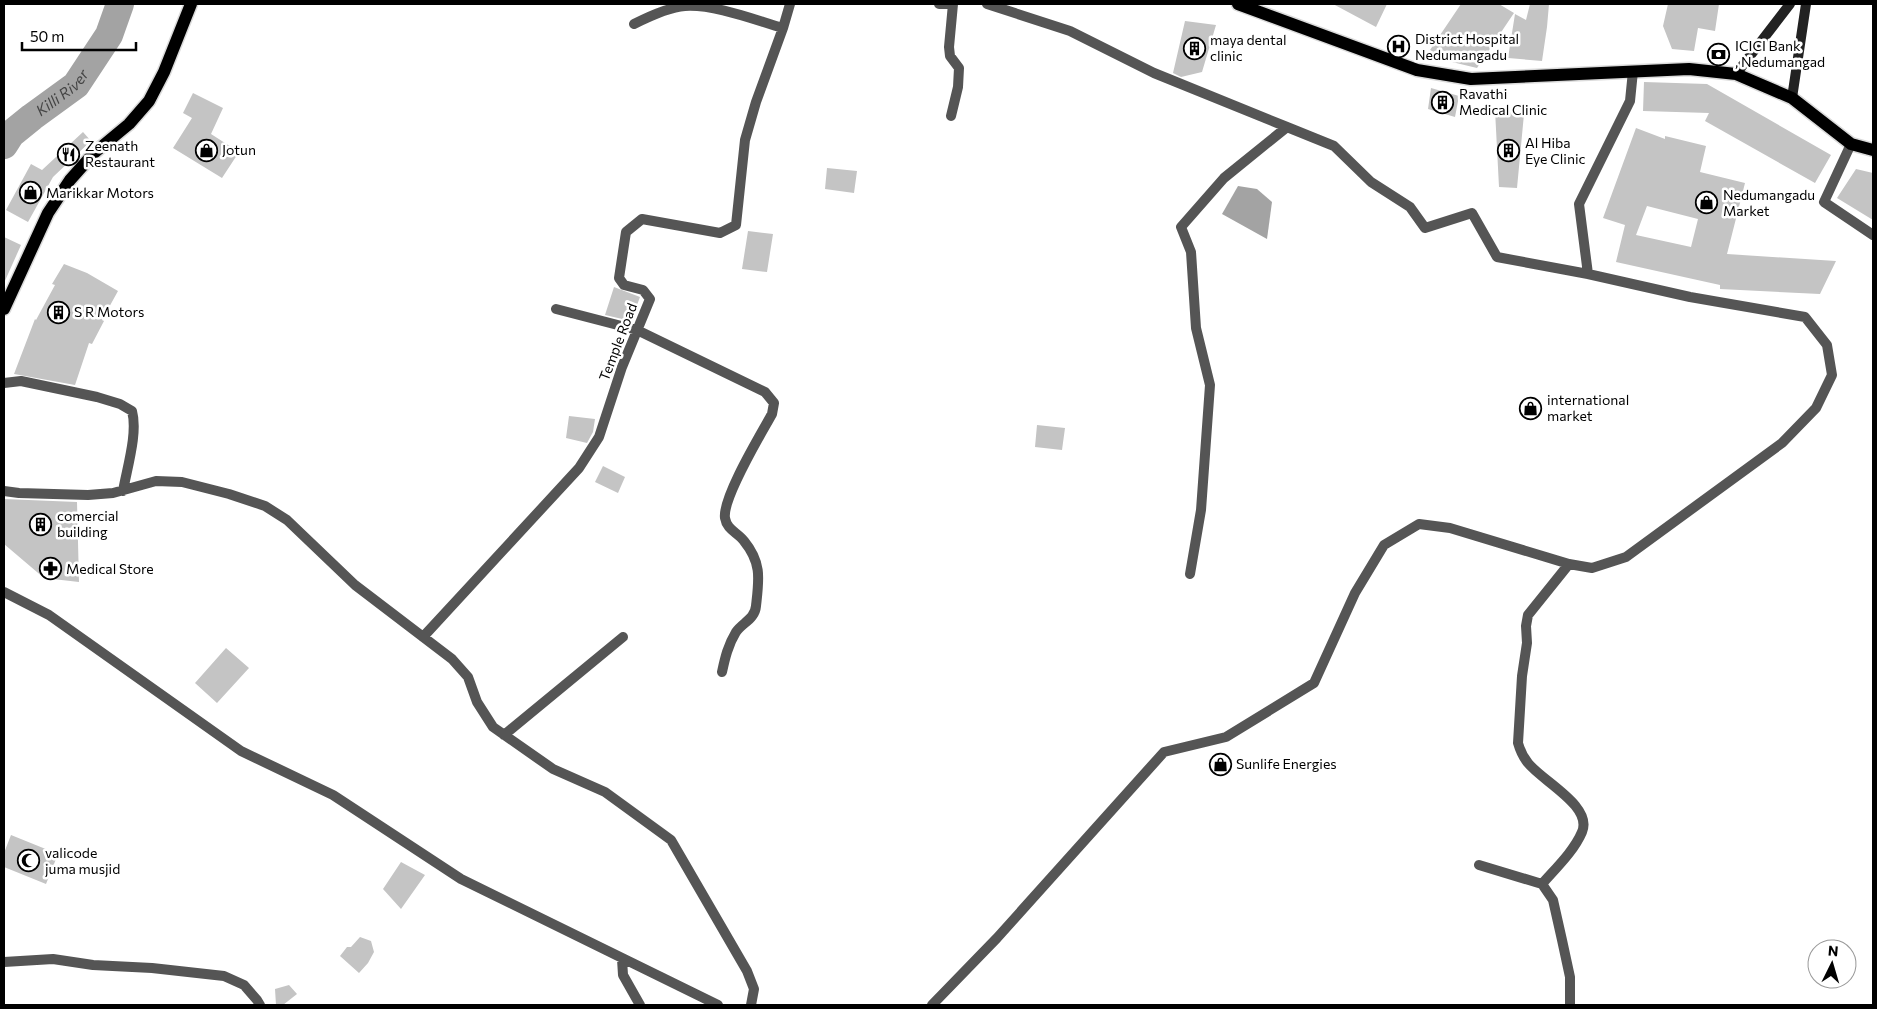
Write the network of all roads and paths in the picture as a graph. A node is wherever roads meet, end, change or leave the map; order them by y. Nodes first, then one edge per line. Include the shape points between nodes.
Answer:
1 (191, 4) edge
2 (790, 4) edge
3 (939, 4) edge
4 (953, 4) edge
5 (987, 4) edge
6 (1238, 4) edge
7 (1790, 4) edge
8 (1806, 4) edge
9 (634, 24) dead end
10 (783, 28) junction
11 (1633, 71) junction
12 (1736, 74) junction
13 (1792, 98) junction
14 (952, 116) dead end
15 (1287, 128) junction
16 (1851, 144) junction
17 (1873, 150) edge
18 (1873, 235) edge
19 (1588, 274) junction
20 (4, 309) edge
21 (556, 309) dead end
22 (637, 330) junction
23 (4, 383) edge
24 (4, 491) edge
25 (123, 491) junction
26 (1569, 564) junction
27 (1190, 574) dead end
28 (4, 592) edge
29 (422, 637) junction
30 (623, 637) dead end
31 (722, 672) dead end
32 (504, 735) junction
33 (1479, 865) dead end
34 (1542, 884) junction
35 (622, 959) junction
36 (4, 962) edge
37 (260, 1005) edge
38 (640, 1005) edge
39 (718, 1005) edge
40 (750, 1005) edge
41 (932, 1005) edge
42 (1570, 1005) edge

1 - 20 main road via 149,101 70,180 48,213
2 - 10 street, Temple Road
3 - 4 street
4 - 14 street via 949,47 950,56 959,68
5 - 15 street via 1070,31 1154,73
6 - 11 main road via 1417,70 1471,79
7 - 12 main road
8 - 13 main road
9 - 10 street via 684,6 717,9
10 - 22 street, Temple Road via 745,140 736,225 720,233 642,220 626,232 618,278 624,285 643,290 650,299
11 - 12 main road via 1689,69
11 - 19 street via 1630,101 1580,204
12 - 13 main road
13 - 16 main road
15 - 19 street via 1334,146 1371,182 1410,207 1425,228 1472,213 1497,257
15 - 27 street via 1224,178 1181,227 1191,252 1196,328 1210,385 1200,510
16 - 17 main road
16 - 18 street via 1824,202
19 - 26 street via 1690,297 1805,317 1827,345 1832,375 1816,408 1782,442 1626,557 1592,568
21 - 22 street
22 - 29 street, Temple Road via 599,437 579,468
22 - 31 street via 765,392 774,403 772,414 728,498 725,517 729,529 743,539 758,567 756,609 750,620 737,631 726,652
23 - 25 street via 22,381 97,397 132,411 133,436
24 - 25 street via 88,495
25 - 29 street via 156,480 182,482 265,506 287,520 355,585
26 - 34 street via 1528,616 1526,626 1518,743 1521,753 1528,764 1578,808 1584,818 1583,831 1571,850
26 - 41 street via 1450,528 1419,524 1384,546 1355,592 1314,684 1226,737 1164,752 997,938
28 - 35 street via 49,615 241,751 333,795 461,879
29 - 32 street via 452,659 468,678 477,702 493,727
30 - 32 street
32 - 40 street via 553,768 604,792 671,840 747,971 754,989
33 - 34 street
34 - 42 street via 1552,900 1562,940 1570,977
35 - 38 street via 624,975
35 - 39 street
36 - 37 street via 53,959 224,976 244,985

